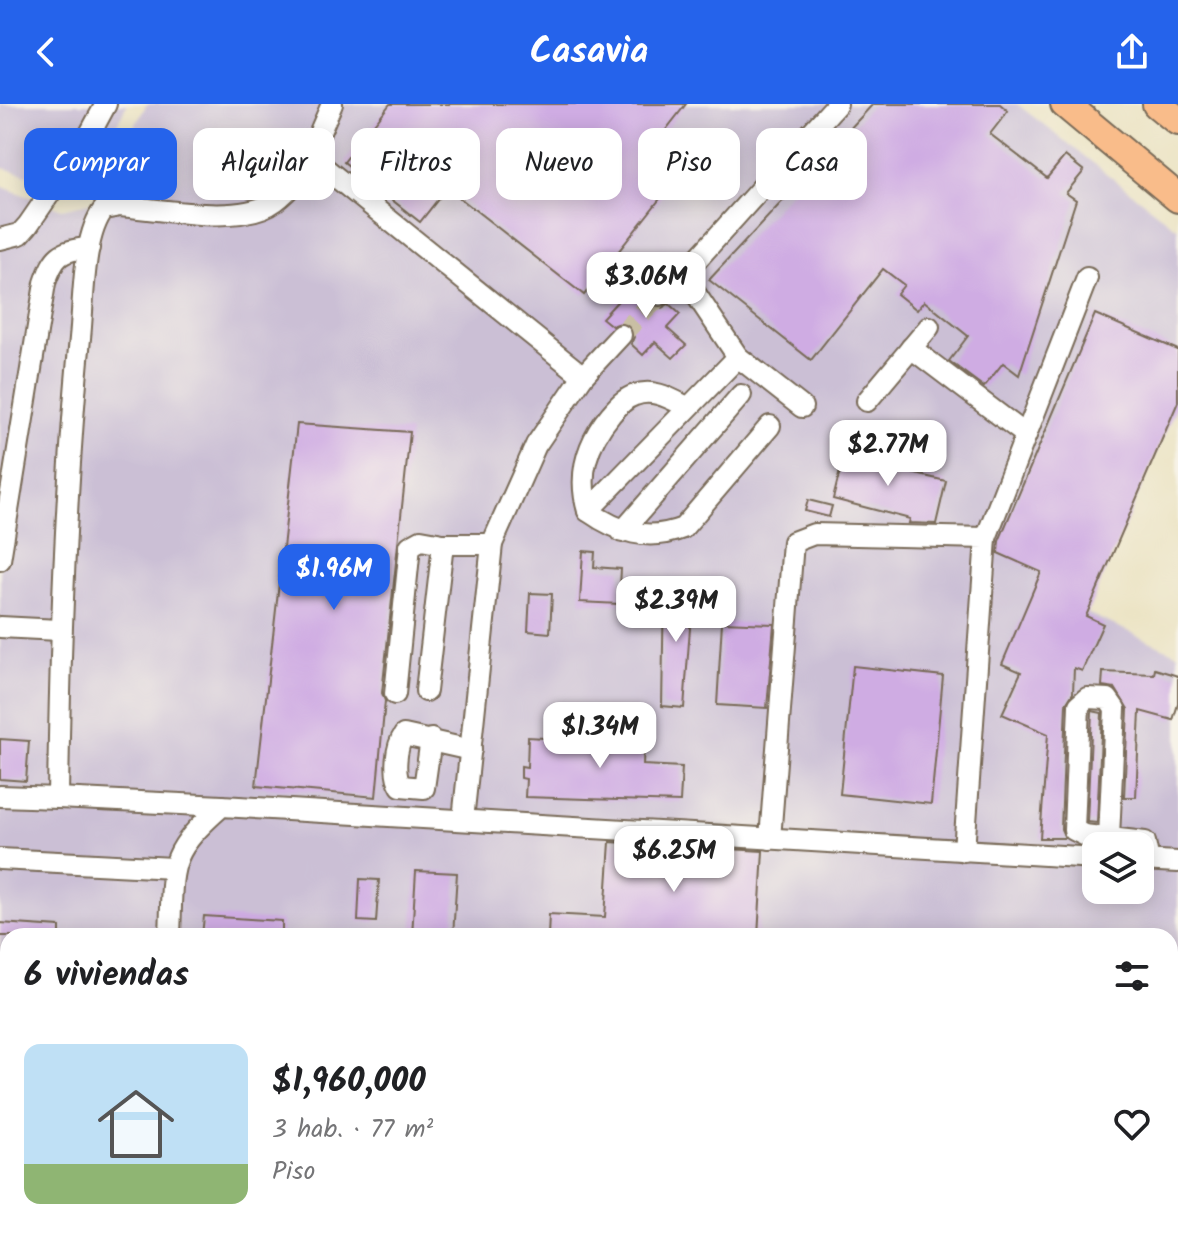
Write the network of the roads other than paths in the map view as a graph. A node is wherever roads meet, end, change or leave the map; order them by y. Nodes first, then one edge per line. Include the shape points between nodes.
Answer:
1 (106, 104) edge
2 (332, 104) edge
3 (837, 104) edge
4 (1065, 104) edge
5 (1157, 104) edge
6 (1178, 121) edge
7 (322, 128) edge
8 (335, 176) edge
9 (1178, 198) edge
10 (276, 200) edge
11 (0, 239) edge
12 (89, 248) junction
13 (683, 275) junction
14 (1087, 278) dead end
15 (660, 295) tunnel mouth
16 (929, 327) dead end
17 (621, 335) tunnel mouth
18 (911, 348) junction
19 (738, 357) junction
20 (583, 376) junction
21 (741, 395) dead end
22 (867, 401) dead end
23 (687, 407) junction
24 (802, 407) dead end
25 (770, 426) dead end
26 (1026, 435) junction
27 (588, 511) junction
28 (622, 532) junction
29 (986, 538) junction
30 (443, 544) junction
31 (492, 544) junction
32 (0, 560) edge
33 (0, 627) edge
34 (59, 630) junction
35 (426, 691) dead end
36 (395, 694) dead end
37 (431, 739) dead end
38 (471, 750) junction
39 (0, 796) edge
40 (58, 798) junction
41 (222, 806) junction
42 (463, 820) junction
43 (1109, 837) joint
44 (770, 839) junction
45 (964, 851) junction
46 (1082, 857) edge
47 (0, 859) edge
48 (1154, 861) edge
49 (1178, 862) edge
50 (173, 868) junction
51 (170, 928) edge

1 - 11 lane via 28,225 20,234
2 - 7 lane
3 - 13 lane
4 - 9 highway
5 - 6 highway
8 - 20 lane
10 - 12 lane via 233,215 104,209
12 - 32 lane via 65,250 53,258 45,283
12 - 34 lane
13 - 15 lane
13 - 19 lane
14 - 26 lane
16 - 18 lane
17 - 20 lane
18 - 22 lane
18 - 26 lane
19 - 23 lane
19 - 24 lane
20 - 31 lane via 536,445
21 - 28 lane
23 - 27 lane
23 - 27 lane via 655,393 632,395 621,403 602,425 584,465
25 - 28 lane via 683,528 665,535
26 - 29 lane
27 - 28 lane
29 - 44 lane via 814,534 793,542
29 - 45 lane
30 - 31 lane
30 - 35 lane
30 - 36 lane via 421,540 410,546
31 - 38 lane
33 - 34 lane
34 - 40 lane
37 - 38 lane
38 - 42 lane
39 - 40 lane
40 - 41 lane
41 - 42 lane
41 - 50 lane via 180,848
42 - 44 lane
43 - 43 lane via 1074,830 1079,705 1087,698 1108,699 1115,709
44 - 45 lane
45 - 46 lane
47 - 50 lane
48 - 49 lane
50 - 51 lane

